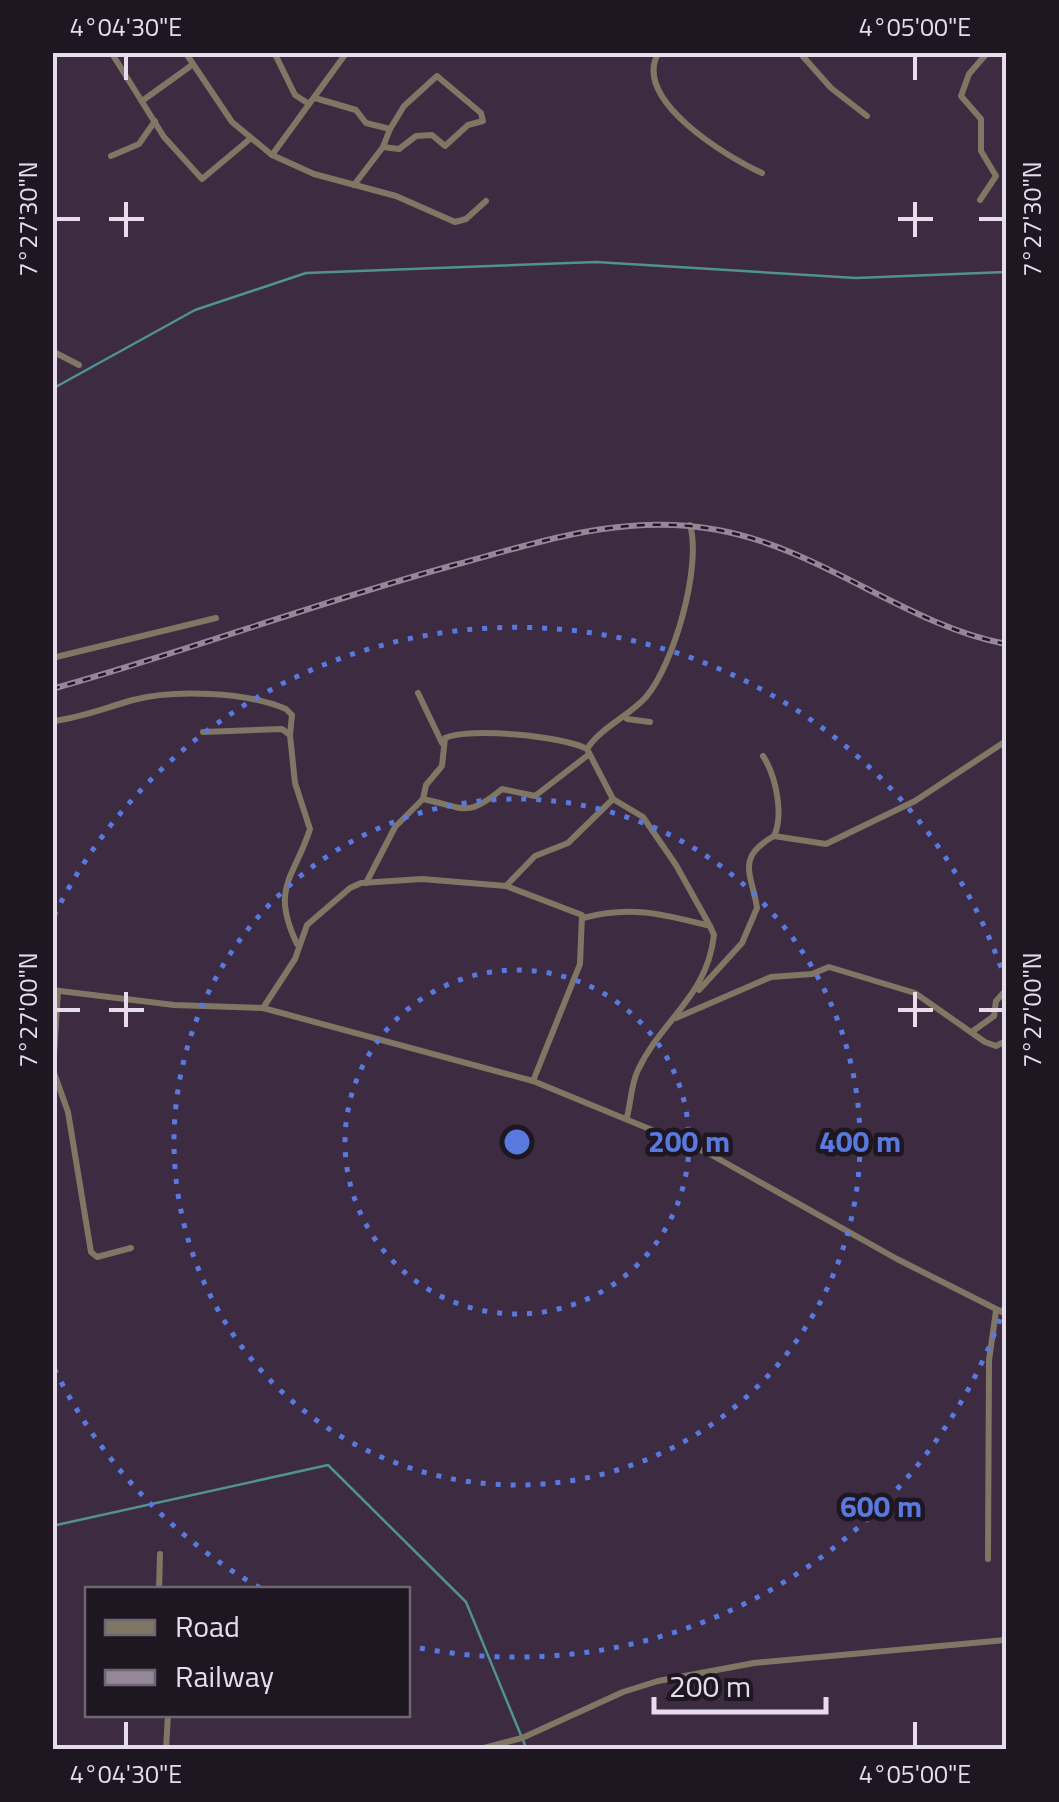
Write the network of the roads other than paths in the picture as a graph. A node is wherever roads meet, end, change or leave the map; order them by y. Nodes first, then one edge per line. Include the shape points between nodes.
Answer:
1 (111, 52) edge
2 (186, 52) edge
3 (274, 52) edge
4 (346, 52) edge
5 (659, 52) edge
6 (799, 52) edge
7 (988, 52) edge
8 (192, 65) junction
9 (142, 101) junction
10 (312, 101) junction
11 (866, 116) dead end
12 (155, 120) junction
13 (390, 128) junction
14 (251, 138) junction
15 (383, 147) junction
16 (272, 155) junction
17 (111, 156) dead end
18 (762, 173) dead end
19 (354, 185) junction
20 (980, 200) dead end
21 (486, 201) dead end
22 (52, 351) edge
23 (79, 364) dead end
24 (690, 526) dead end
25 (216, 618) dead end
26 (52, 658) edge
27 (418, 693) dead end
28 (626, 718) junction
29 (52, 722) edge
30 (650, 722) dead end
31 (203, 732) dead end
32 (290, 735) junction
33 (1006, 741) edge
34 (443, 744) junction
35 (587, 752) junction
36 (763, 756) dead end
37 (613, 798) junction
38 (423, 799) junction
39 (774, 836) junction
40 (366, 883) junction
41 (506, 886) junction
42 (582, 918) junction
43 (710, 926) junction
44 (298, 945) junction
45 (1006, 990) edge
46 (55, 991) edge
47 (698, 991) junction
48 (264, 1008) junction
49 (676, 1018) junction
50 (972, 1031) junction
51 (1006, 1041) edge
52 (533, 1081) junction
53 (627, 1117) junction
54 (131, 1248) dead end
55 (996, 1311) junction
56 (1006, 1314) edge
57 (160, 1554) dead end
58 (988, 1559) dead end
59 (159, 1587) edge
60 (1006, 1640) edge
61 (168, 1717) edge
62 (166, 1750) edge
63 (476, 1750) edge

1 - 9 street
2 - 8 street
3 - 10 street via 295,95
4 - 10 street
5 - 18 street via 651,64 653,82 693,133
6 - 11 street
7 - 20 street via 969,74 962,96 981,119 981,151 996,176
8 - 9 street
8 - 14 street
9 - 12 street
10 - 13 street via 356,110 366,123
10 - 16 street
12 - 14 street via 202,180
12 - 17 street via 139,144
13 - 15 street
13 - 15 street via 437,76 484,121 468,125 445,146 432,134 399,148
14 - 16 street
15 - 19 street
16 - 19 street
19 - 21 street via 455,222
22 - 23 street
24 - 28 street via 696,545 683,618 650,693
25 - 26 street
27 - 34 street
28 - 30 street
28 - 35 street
29 - 32 street via 130,700 201,692 286,709 292,715
31 - 32 street
32 - 44 street via 295,783 310,829 285,882
33 - 39 street via 915,801 826,844
34 - 35 street via 473,729 564,739
34 - 38 street via 446,760
35 - 37 street
35 - 38 street via 535,796 502,790 468,811
36 - 39 street via 780,814
37 - 41 street via 568,842 535,856
37 - 43 street via 643,817
38 - 40 street via 395,826
39 - 47 street via 757,846 748,864 757,908 742,943
40 - 41 street via 422,878
40 - 44 street via 321,910
41 - 42 street
42 - 43 street via 631,909
42 - 52 street via 580,964
43 - 47 street via 714,940
44 - 48 street
45 - 50 street via 994,1016
46 - 48 street
46 - 54 street via 53,1070 68,1112 91,1252 97,1258
47 - 49 street
48 - 52 street
49 - 50 street via 771,977 829,967 915,993
49 - 53 street via 638,1070
50 - 51 street via 996,1046
52 - 53 street
53 - 55 street via 708,1153
55 - 56 street
55 - 58 street via 989,1360
57 - 59 street
60 - 63 street via 754,1662 658,1681 522,1738
61 - 62 street

